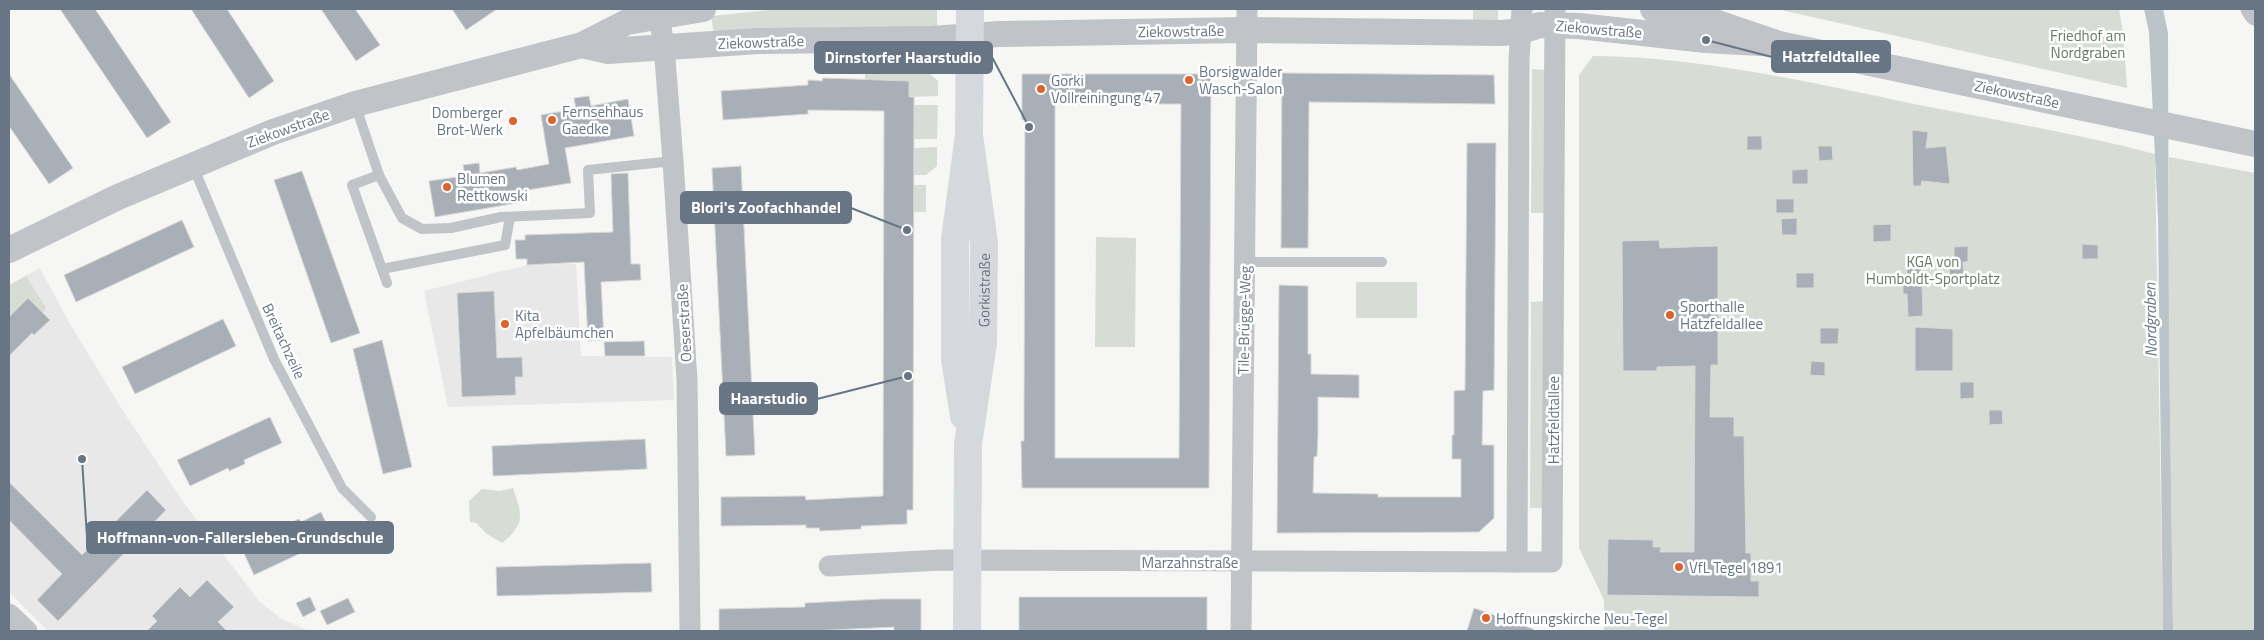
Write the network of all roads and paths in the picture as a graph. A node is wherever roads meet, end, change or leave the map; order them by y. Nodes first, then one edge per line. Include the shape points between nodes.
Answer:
1 (703, 9) edge
2 (970, 9) edge
3 (1653, 9) edge
4 (2251, 9) edge
5 (659, 12) edge
6 (2255, 15) edge
7 (1555, 17) edge
8 (1246, 20) edge
9 (1521, 20) edge
10 (970, 38) junction
11 (1779, 44) junction
12 (582, 45) junction
13 (664, 46) junction
14 (355, 104) junction
15 (2255, 144) edge
16 (673, 161) junction
17 (192, 164) junction
18 (379, 176) junction
19 (510, 217) junction
20 (9, 250) edge
21 (1244, 262) junction
22 (1382, 262) dead end
23 (382, 269) junction
24 (387, 283) dead end
25 (371, 518) dead end
26 (968, 561) junction
27 (1242, 562) junction
28 (1517, 562) junction
29 (1552, 562) joint
30 (829, 566) dead end
31 (9, 614) edge
32 (26, 631) edge
33 (690, 631) edge
34 (967, 631) edge
35 (1241, 631) edge

1 - 5 street, Ziekowstraße
2 - 10 main road, Gorkistraße
3 - 11 street, Ziekowstraße via 1700,17
4 - 6 street
5 - 12 street, Ziekowstraße via 619,24
5 - 13 street, Oeserstraße
7 - 9 street, Ziekowstraße via 1540,25
7 - 11 street, Ziekowstraße via 1578,26 1706,40
7 - 29 street, Hatzfeldtallee
8 - 9 street, Ziekowstraße via 1502,33
8 - 10 street, Ziekowstraße
8 - 21 street, Tile-Brügge-Weg
9 - 28 street
10 - 13 street, Ziekowstraße via 758,41
10 - 26 main road, Gorkistraße via 969,135 984,243 983,343 968,444
11 - 15 street, Ziekowstraße
12 - 13 street, Ziekowstraße via 608,51
12 - 14 street, Ziekowstraße
13 - 16 street, Oeserstraße
14 - 17 street, Ziekowstraße
14 - 18 lane
16 - 19 lane via 588,170 590,213
16 - 33 street, Oeserstraße via 687,380
17 - 20 street, Ziekowstraße
17 - 25 lane, Breitachzeile via 274,359 342,488
18 - 19 lane via 402,218 422,229 451,228
18 - 23 lane via 352,185
19 - 23 lane via 506,245
21 - 22 lane
21 - 27 street, Tile-Brügge-Weg
23 - 24 lane
26 - 27 street, Marzahnstraße
26 - 30 street, Marzahnstraße
26 - 34 main road, Gorkistraße
27 - 28 street, Marzahnstraße
27 - 35 street, Tile-Brügge-Weg
28 - 29 street, Marzahnstraße
31 - 32 street

